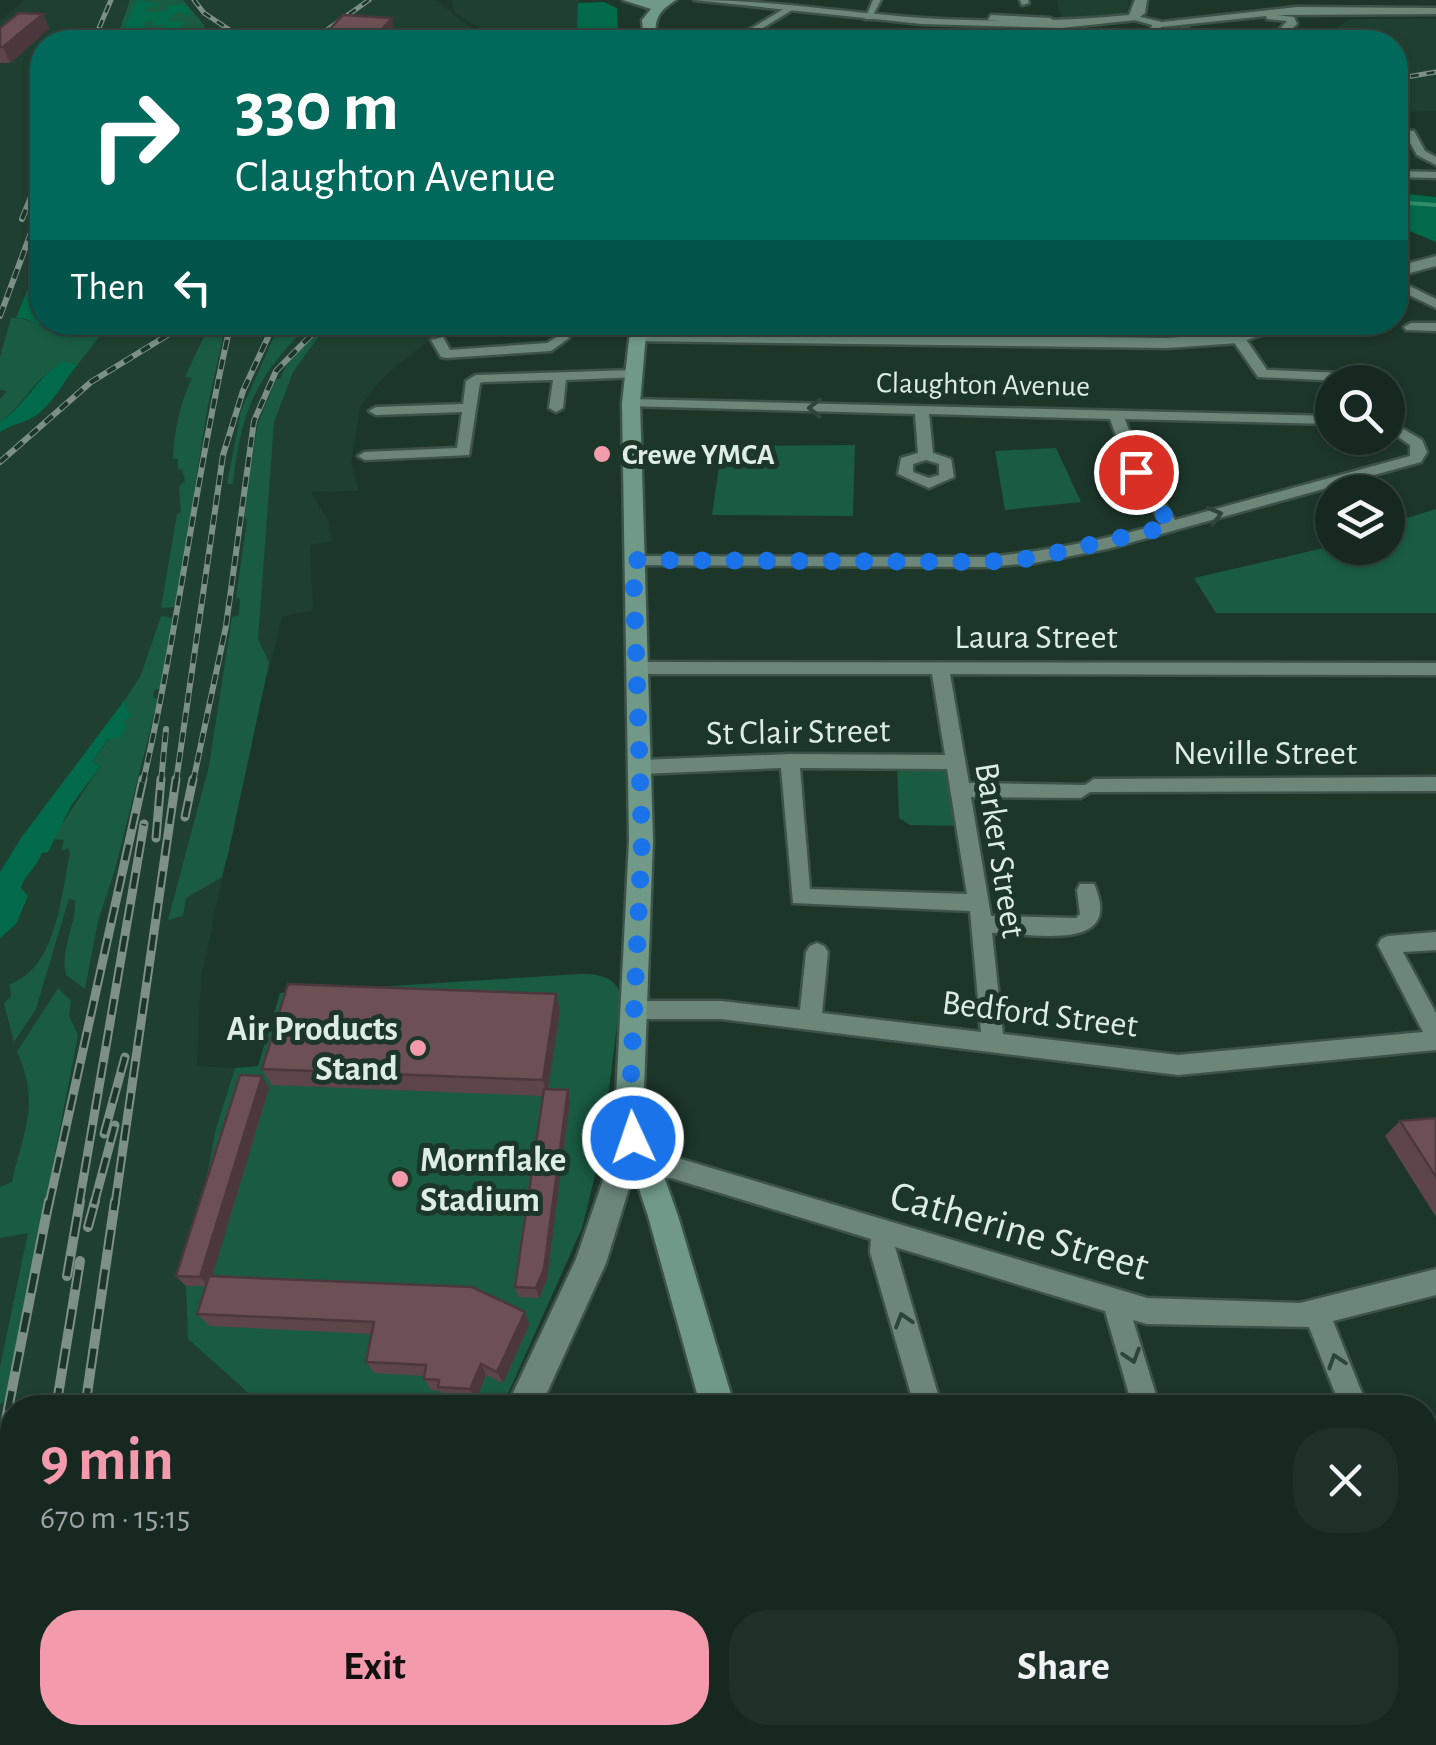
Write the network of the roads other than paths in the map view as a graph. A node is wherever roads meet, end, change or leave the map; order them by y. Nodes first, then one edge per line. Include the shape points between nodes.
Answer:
1 (629, 0) edge
2 (700, 0) edge
3 (876, 0) edge
4 (1140, 0) edge
5 (739, 1) edge
6 (656, 6) edge
7 (792, 7) junction
8 (982, 10) dead end
9 (1436, 11) edge
10 (868, 17) junction
11 (1132, 18) junction
12 (1233, 20) dead end
13 (992, 21) junction
14 (1050, 21) dead end
15 (1157, 24) junction
16 (648, 30) edge
17 (754, 30) edge
18 (1156, 30) edge
19 (1286, 30) edge
20 (1410, 132) dead end
21 (1436, 162) edge
22 (1408, 174) edge
23 (1436, 175) edge
24 (1436, 261) edge
25 (1408, 269) edge
26 (1408, 290) edge
27 (1436, 304) edge
28 (1411, 326) dead end
29 (1436, 327) edge
30 (637, 335) edge
31 (808, 335) edge
32 (1248, 335) edge
33 (562, 338) dead end
34 (1238, 338) junction
35 (438, 340) dead end
36 (528, 348) junction
37 (633, 374) junction
38 (528, 376) junction
39 (560, 376) junction
40 (1315, 376) edge
41 (631, 404) junction
42 (468, 408) junction
43 (535, 409) dead end
44 (922, 410) junction
45 (376, 411) dead end
46 (1116, 415) junction
47 (1315, 420) edge
48 (1405, 435) edge
49 (926, 455) dead end
50 (365, 456) dead end
51 (1171, 526) junction
52 (633, 560) junction
53 (636, 668) junction
54 (940, 668) junction
55 (1436, 668) edge
56 (790, 761) junction
57 (956, 762) junction
58 (641, 767) junction
59 (1436, 784) edge
60 (960, 790) junction
61 (1087, 890) dead end
62 (980, 913) junction
63 (1436, 940) edge
64 (817, 952) dead end
65 (635, 1010) junction
66 (810, 1019) junction
67 (1436, 1037) edge
68 (993, 1042) junction
69 (641, 1159) junction
70 (884, 1231) junction
71 (1436, 1282) edge
72 (1116, 1304) junction
73 (1317, 1314) junction
74 (528, 1395) edge
75 (714, 1395) edge
76 (925, 1395) edge
77 (1142, 1395) edge
78 (1350, 1395) edge

1 - 6 main road
2 - 5 street
3 - 10 street
4 - 11 street
5 - 7 street
6 - 16 main road
7 - 10 street
7 - 17 street
8 - 13 street
9 - 15 street via 1297,10
10 - 13 street
11 - 13 street
11 - 15 street
12 - 19 street via 1291,20
13 - 14 street
15 - 18 street
20 - 21 street via 1421,153
22 - 23 street
24 - 25 street
26 - 27 street
28 - 29 street
30 - 37 main road
31 - 34 street via 1064,344
32 - 34 street
33 - 36 street via 550,347
34 - 40 street via 1263,374
35 - 36 street via 446,354
36 - 38 street
37 - 39 street
37 - 41 main road
38 - 39 street
38 - 42 street via 474,381
39 - 43 street via 561,408
44 -> 41 street, Claughton Avenue
41 - 52 main road
42 - 45 street
42 - 50 street via 464,452 403,447
44 - 46 street, Claughton Avenue
44 - 49 street
46 - 47 street, Claughton Avenue
46 - 51 street via 1136,472
51 -> 48 street via 1412,462 1420,452
51 - 52 street via 1108,544 1001,560
52 - 53 main road
53 - 54 street, Laura Street
53 - 58 main road
54 - 55 street, Laura Street
54 - 57 street, Barker Street
56 - 57 street, St Clair Street
56 - 58 street, St Clair Street
56 - 62 street via 800,897
57 - 60 street, Barker Street
58 - 65 main road
59 - 60 street, Neville Street
60 - 62 street, Barker Street
61 - 62 street via 1091,918 1079,926
62 - 68 street, Barker Street
63 - 67 street via 1388,945
64 - 66 street
65 - 66 street, Bedford Street
65 - 69 main road via 629,1117
66 - 68 street, Bedford Street
67 - 68 street, Bedford Street via 1178,1066
69 - 70 street, Catherine Street
69 - 74 street via 622,1164 590,1263
69 - 75 main road
70 - 72 street, Catherine Street
76 -> 70 street via 882,1252
71 - 73 street, Catherine Street
72 - 73 street, Catherine Street via 1147,1311
72 -> 77 street
78 -> 73 street

